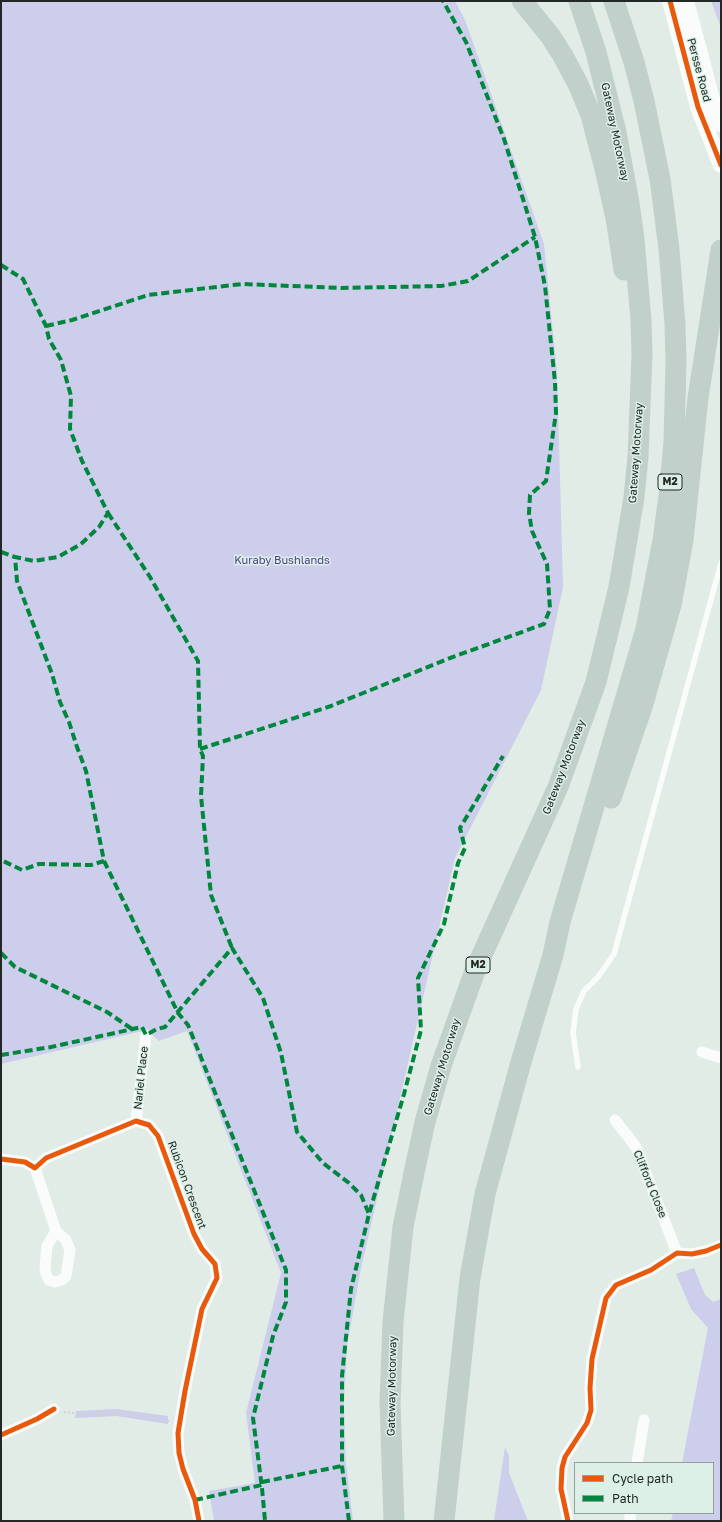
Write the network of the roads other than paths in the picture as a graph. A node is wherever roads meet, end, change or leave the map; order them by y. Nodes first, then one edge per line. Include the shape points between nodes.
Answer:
1 (522, 1) edge
2 (579, 1) edge
3 (614, 1) edge
4 (670, 1) edge
5 (686, 1) edge
6 (721, 124) edge
7 (721, 165) edge
8 (721, 250) edge
9 (718, 282) edge
10 (642, 354) junction
11 (721, 563) edge
12 (553, 955) junction
13 (146, 1035) dead end
14 (702, 1052) dead end
15 (721, 1058) edge
16 (578, 1067) dead end
17 (615, 1120) dead end
18 (136, 1121) junction
19 (1, 1159) edge
20 (35, 1168) junction
21 (56, 1231) dead end
22 (721, 1245) edge
23 (678, 1253) junction
24 (54, 1409) road end
25 (644, 1420) dead end
26 (1, 1435) edge
27 (637, 1462) edge
28 (199, 1521) edge
29 (394, 1521) edge
30 (444, 1521) edge
31 (568, 1521) edge

1 - 10 highway via 563,56 591,115 616,218 632,333
2 - 10 highway, Gateway Motorway / M2 via 608,95 623,166 634,239
3 - 12 highway, M2 via 644,101 666,215 675,324 674,442 663,540 646,629 560,922
4 - 7 street, Persse Road via 698,107
5 - 6 street, Persse Road
8 - 9 highway
9 - 12 highway via 698,398 683,540 671,605 643,704 602,821 572,919
10 - 29 highway, Gateway Motorway / M2 via 638,457 628,540 620,587 596,682 558,787 498,916 461,1008 441,1066 414,1173 403,1227 392,1322 390,1402
11 - 16 lane via 614,954 598,977 584,991 576,1009 573,1033
12 - 30 highway, M2 via 485,1194 470,1278
13 - 18 street, Nariel Place
14 - 15 street
17 - 23 street, Clifford Close via 636,1148
18 - 20 street via 46,1158
18 - 28 street, Rubicon Crescent via 149,1125 158,1136 194,1234 202,1249 215,1264 217,1278 202,1309 178,1433 183,1470 195,1500
19 - 20 street via 25,1162
20 - 21 street
22 - 23 street via 692,1254
23 - 31 street via 651,1270 616,1285 606,1298 592,1359 591,1410 587,1422 565,1457 562,1468 561,1489
24 - 26 street
25 - 27 street

